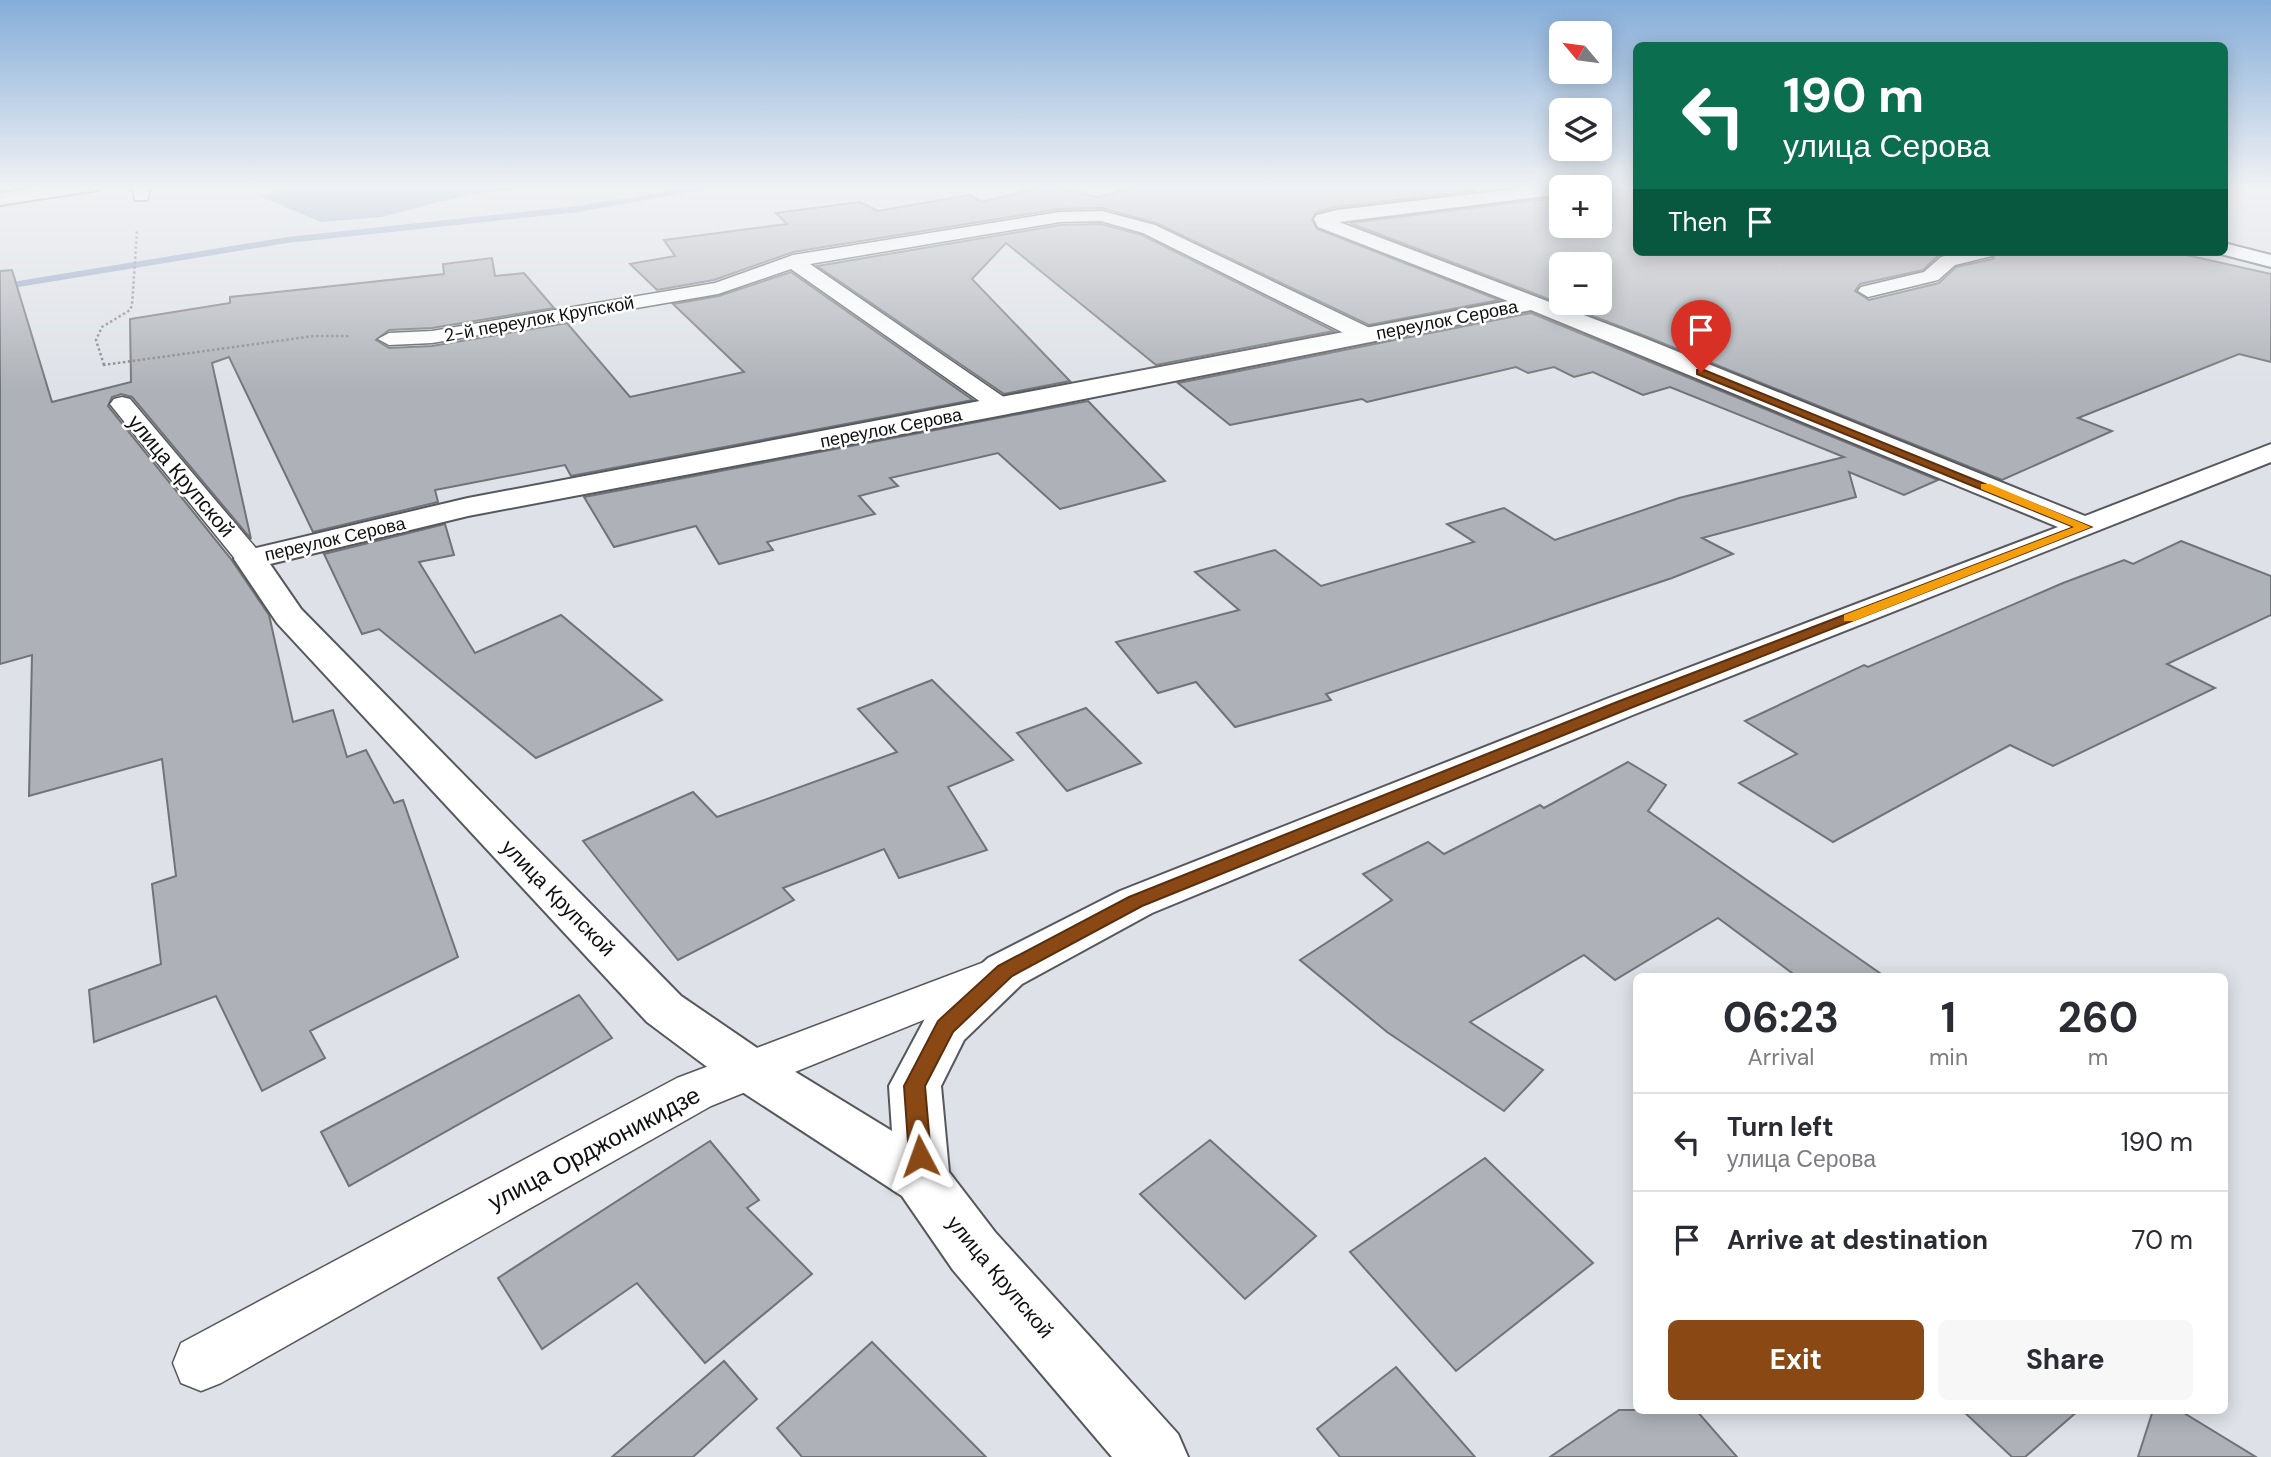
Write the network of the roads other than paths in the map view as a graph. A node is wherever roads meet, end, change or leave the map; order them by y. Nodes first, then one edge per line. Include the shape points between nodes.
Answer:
1 (842, 253) edge
2 (1198, 253) edge
3 (1403, 253) edge
4 (2240, 253) edge
5 (1969, 256) edge
6 (793, 261) junction
7 (2271, 261) edge
8 (1868, 291) dead end
9 (1533, 303) junction
10 (1366, 335) junction
11 (389, 339) road end
12 (122, 404) road end
13 (1003, 407) junction
14 (2271, 452) edge
15 (2085, 527) junction
16 (250, 559) junction
17 (1005, 971) junction
18 (747, 1069) junction
19 (922, 1179) junction
20 (201, 1363) dead end
21 (1154, 1457) edge

1 - 6 lane, 2-й переулок Крупской
2 - 10 lane, 2-й переулок Крупской
3 - 9 street
4 - 7 street
5 - 8 lane via 1948,261 1931,276
6 - 11 lane, 2-й переулок Крупской via 718,288 432,337
6 - 13 lane
9 - 10 street, переулок Серова
9 - 15 street
10 - 13 street, переулок Серова
12 - 16 lane, улица Крупской
13 - 16 street, переулок Серова via 468,507
14 - 15 street, улица Орджоникидзе
15 - 17 street, улица Орджоникидзе via 1622,706 1136,902
16 - 18 street, улица Крупской via 289,616 664,1009
17 - 18 lane, улица Орджоникидзе
17 - 19 street, улица Орджоникидзе via 946,1027 915,1086
18 - 19 street, улица Крупской
18 - 20 lane, улица Орджоникидзе via 682,1098
19 - 21 street, улица Крупской via 974,1251

